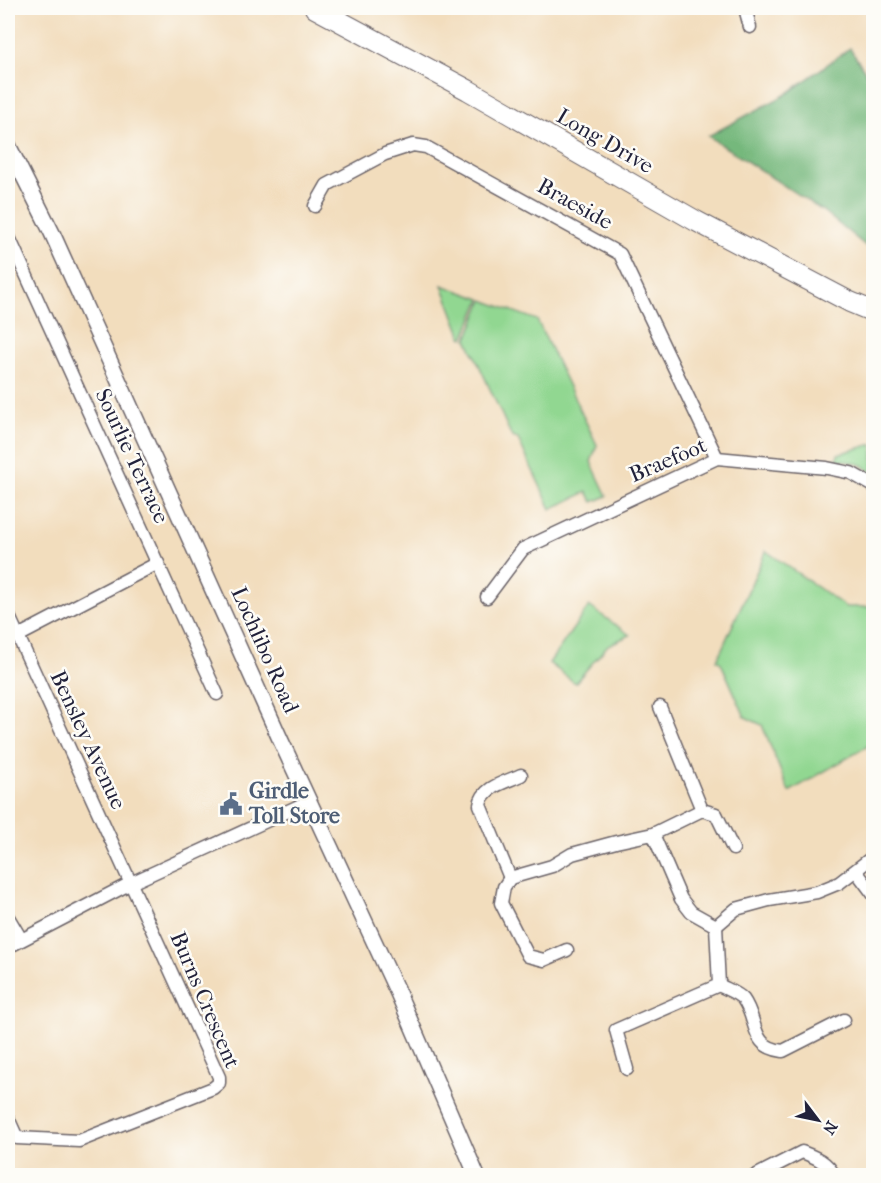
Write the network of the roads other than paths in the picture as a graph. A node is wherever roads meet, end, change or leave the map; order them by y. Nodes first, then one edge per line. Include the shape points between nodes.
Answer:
1 (315, 8) edge
2 (745, 8) edge
3 (750, 27) dead end
4 (8, 145) edge
5 (315, 206) dead end
6 (8, 235) edge
7 (873, 312) edge
8 (717, 458) junction
9 (873, 486) edge
10 (158, 563) junction
11 (487, 597) dead end
12 (8, 614) edge
13 (18, 636) junction
14 (218, 694) dead end
15 (660, 707) dead end
16 (521, 775) dead end
17 (310, 801) junction
18 (702, 810) junction
19 (653, 834) junction
20 (733, 849) dead end
21 (873, 856) edge
22 (856, 871) junction
23 (510, 878) junction
24 (131, 883) junction
25 (873, 895) edge
26 (8, 917) edge
27 (716, 926) junction
28 (21, 939) junction
29 (8, 947) edge
30 (567, 950) dead end
31 (719, 984) junction
32 (844, 1020) dead end
33 (627, 1069) dead end
34 (8, 1118) edge
35 (477, 1176) edge
36 (754, 1176) edge
37 (834, 1176) edge

1 - 7 main road, Long Drive via 468,90 696,221
2 - 3 street
4 - 17 street, Lochlibo Road
5 - 8 street, Braeside via 327,185 385,154 420,146 620,254
6 - 10 street, Sourlie Terrace
8 - 9 street, Braefoot via 827,468 851,473
8 - 11 street, Braefoot via 523,549
10 - 13 street
10 - 14 street, Sourlie Terrace
12 - 13 street, Bensley Avenue
13 - 24 street, Bensley Avenue
15 - 18 street
16 - 23 street via 486,791 480,798
17 - 24 street
17 - 35 street, Lochlibo Road
18 - 19 street
18 - 20 street via 716,814
19 - 23 street via 572,854 552,866
19 - 27 street via 681,899 691,912
21 - 22 street
22 - 25 street
22 - 27 street via 818,892 736,909
23 - 30 street via 501,903 528,956 544,960
24 - 28 street
24 - 34 street, Burns Crescent via 219,1083 79,1141 16,1138
26 - 28 street
27 - 31 street
28 - 29 street
31 - 32 street via 743,998 762,1043 772,1049 783,1051
31 - 33 street via 616,1030
36 - 37 street via 802,1152 816,1157

